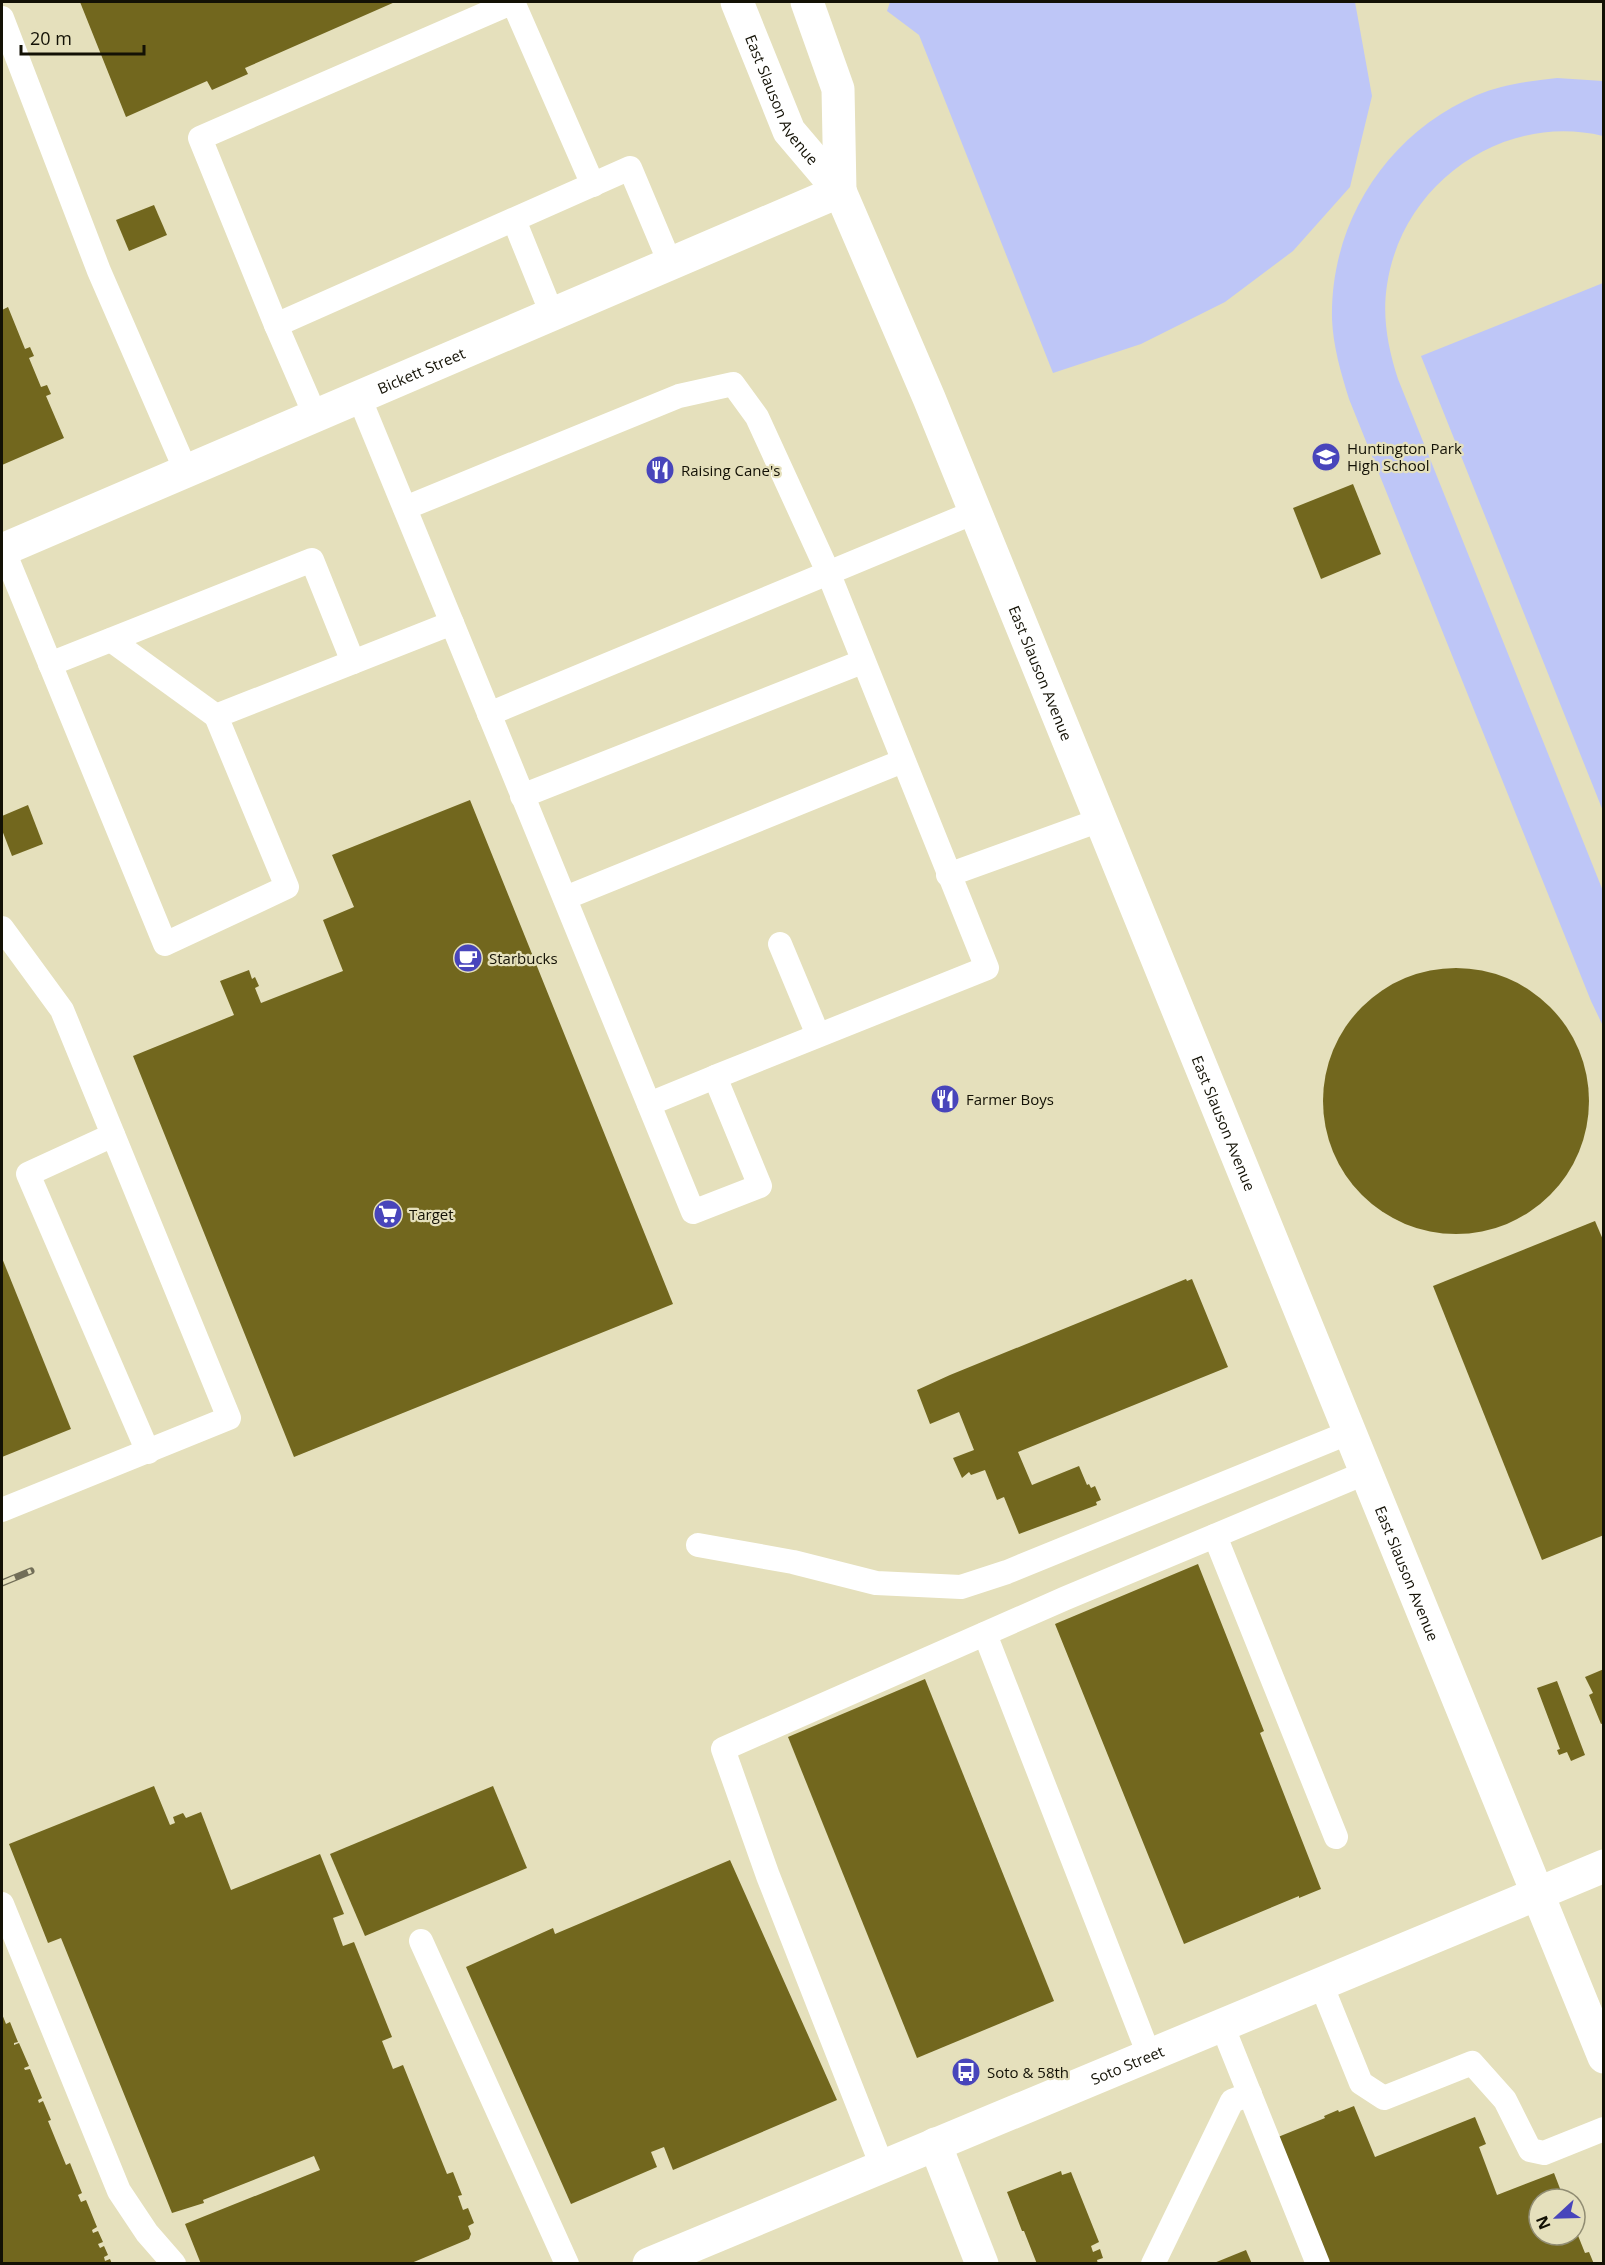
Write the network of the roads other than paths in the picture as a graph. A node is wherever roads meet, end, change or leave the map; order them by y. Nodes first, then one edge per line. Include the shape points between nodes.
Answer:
1 (737, 2) edge
2 (807, 2) edge
3 (2, 18) edge
4 (593, 185) junction
5 (840, 190) junction
6 (514, 220) junction
7 (670, 263) junction
8 (552, 314) junction
9 (276, 325) junction
10 (359, 397) junction
11 (315, 416) junction
12 (186, 471) junction
13 (405, 508) junction
14 (975, 512) junction
15 (2, 550) edge
16 (828, 572) junction
17 (452, 623) junction
18 (111, 640) junction
19 (353, 662) junction
20 (862, 662) junction
21 (50, 664) junction
22 (489, 714) junction
23 (216, 716) junction
24 (903, 761) junction
25 (522, 796) junction
26 (1100, 820) junction
27 (948, 875) junction
28 (565, 897) junction
29 (2, 928) edge
30 (780, 944) dead end
31 (818, 1035) junction
32 (715, 1077) junction
33 (648, 1104) junction
34 (113, 1135) junction
35 (1348, 1433) junction
36 (148, 1452) junction
37 (1365, 1473) junction
38 (2, 1510) edge
39 (1215, 1536) junction
40 (698, 1545) dead end
41 (985, 1634) junction
42 (1336, 1837) dead end
43 (1604, 1866) edge
44 (1538, 1894) junction
45 (2, 1904) edge
46 (421, 1941) dead end
47 (1321, 1984) junction
48 (1222, 2025) junction
49 (1149, 2055) junction
50 (1604, 2057) edge
51 (1250, 2094) junction
52 (1604, 2128) edge
53 (935, 2144) junction
54 (882, 2166) junction
55 (174, 2264) edge
56 (567, 2264) edge
57 (649, 2264) edge
58 (982, 2264) edge
59 (1153, 2264) edge
60 (1318, 2264) edge

1 - 5 main road, East Slauson Avenue via 789,132
2 - 5 main road, East Slauson Avenue via 838,89
3 - 12 lane via 99,271
4 - 6 lane
4 - 7 lane via 630,168
4 - 9 lane via 513,2 200,138
5 - 7 main road, Bickett Street
5 - 14 main road, East Slauson Avenue
6 - 8 lane
6 - 9 lane
7 - 8 main road, Bickett Street
8 - 10 main road, Bickett Street
9 - 11 lane
10 - 11 main road, Bickett Street
10 - 13 lane
11 - 12 main road, Bickett Street
12 - 15 main road, Bickett Street
13 - 16 lane via 679,396 733,384 757,417
13 - 17 lane
14 - 16 lane
14 - 26 main road, East Slauson Avenue
15 - 21 lane
16 - 20 lane
16 - 22 lane
17 - 19 lane
17 - 22 lane
18 - 19 lane via 312,560
18 - 21 lane
18 - 23 lane
19 - 23 lane
20 - 24 lane
20 - 25 lane
21 - 23 lane via 165,944 287,887
22 - 25 lane
24 - 27 lane
24 - 28 lane
25 - 28 lane
26 - 27 lane
26 - 35 main road, East Slauson Avenue
27 - 31 lane via 987,968
28 - 33 lane
29 - 34 lane via 62,1010
30 - 31 lane
31 - 32 lane
32 - 33 lane
32 - 33 lane via 760,1186 693,1212
34 - 36 lane via 229,1418
34 - 36 lane via 28,1173
35 - 37 main road, East Slauson Avenue
35 - 40 lane via 1007,1572 961,1587 876,1583
36 - 38 lane
37 - 39 lane
37 - 44 main road, East Slauson Avenue
39 - 41 lane
39 - 42 lane
41 - 49 lane
41 - 54 lane via 723,1749 768,1876
43 - 44 main road, Soto Street
44 - 47 main road, Soto Street
44 - 50 main road, East Slauson Avenue
45 - 55 lane via 119,2191
46 - 56 lane
47 - 48 main road, Soto Street
47 - 52 lane via 1361,2083 1384,2098 1472,2063 1505,2100 1530,2150 1544,2153
48 - 49 main road, Soto Street
48 - 51 lane
49 - 53 main road, Soto Street
51 - 59 lane via 1232,2101
51 - 60 lane
53 - 54 main road, Soto Street
53 - 58 main road
54 - 57 main road, Soto Street

